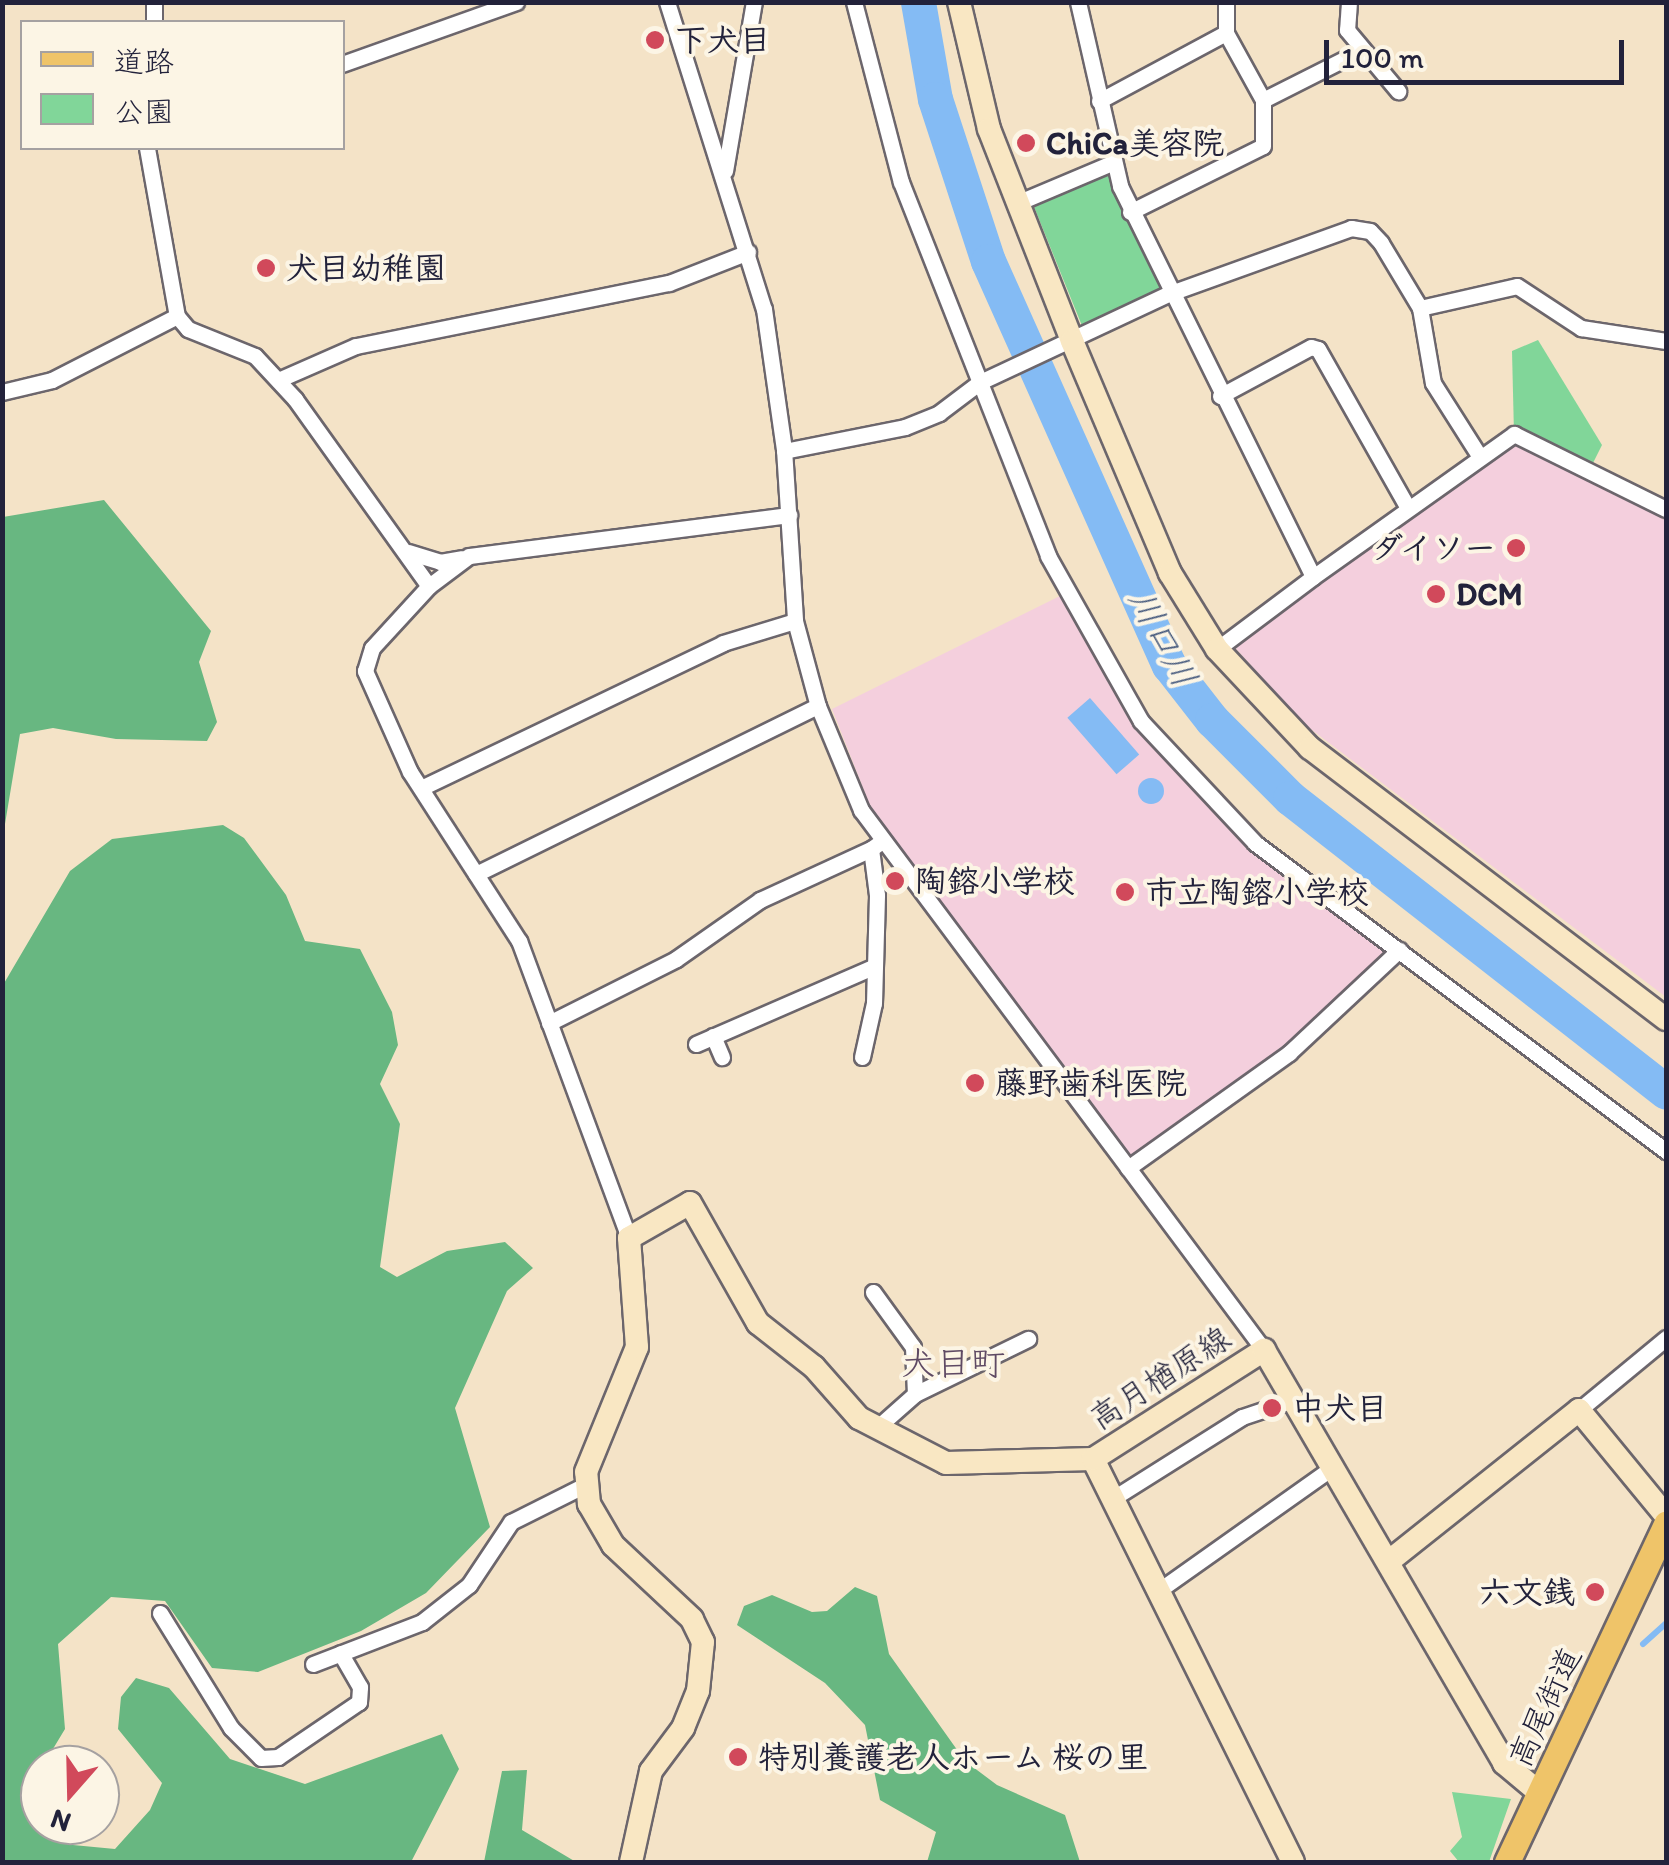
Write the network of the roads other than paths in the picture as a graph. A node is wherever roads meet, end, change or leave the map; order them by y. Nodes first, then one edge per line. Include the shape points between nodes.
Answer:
1 (516, 2) edge
2 (667, 2) edge
3 (754, 2) edge
4 (854, 2) edge
5 (960, 2) edge
6 (1078, 2) edge
7 (1226, 2) edge
8 (1350, 2) edge
9 (1226, 33) junction
10 (1360, 51) junction
11 (345, 63) edge
12 (1398, 91) dead end
13 (1263, 100) junction
14 (1099, 101) junction
15 (146, 150) edge
16 (1114, 162) junction
17 (724, 176) junction
18 (1017, 203) junction
19 (1130, 212) junction
20 (748, 252) junction
21 (1168, 294) junction
22 (1420, 308) junction
23 (176, 316) junction
24 (1666, 341) edge
25 (1063, 346) junction
26 (278, 380) junction
27 (984, 381) junction
28 (2, 392) edge
29 (1220, 396) junction
30 (784, 451) junction
31 (1480, 457) junction
32 (1408, 508) junction
33 (1666, 509) edge
34 (789, 515) junction
35 (404, 551) junction
36 (469, 556) junction
37 (1313, 577) junction
38 (430, 586) junction
39 (795, 621) junction
40 (1217, 650) junction
41 (818, 706) junction
42 (421, 788) junction
43 (876, 846) junction
44 (476, 874) junction
45 (1399, 950) junction
46 (875, 966) junction
47 (1666, 1019) edge
48 (549, 1022) junction
49 (714, 1036) junction
50 (696, 1044) dead end
51 (722, 1057) dead end
52 (862, 1057) dead end
53 (1666, 1151) edge
54 (1128, 1168) junction
55 (629, 1238) junction
56 (873, 1292) dead end
57 (1666, 1338) edge
58 (1028, 1339) dead end
59 (1264, 1350) junction
60 (915, 1394) junction
61 (1292, 1400) junction
62 (1578, 1410) junction
63 (880, 1425) junction
64 (1093, 1459) junction
65 (1332, 1468) junction
66 (585, 1485) junction
67 (1112, 1499) junction
68 (1666, 1516) edge
69 (1666, 1524) edge
70 (1388, 1562) junction
71 (1158, 1591) junction
72 (160, 1613) dead end
73 (340, 1654) junction
74 (314, 1664) dead end
75 (1540, 1794) junction
76 (631, 1862) edge
77 (1293, 1862) edge
78 (1508, 1862) edge

1 - 11 street
2 - 17 street
3 - 17 street
4 - 27 street via 883,129
5 - 18 main road via 980,101
6 - 14 street
7 - 9 street
8 - 10 street via 1347,30
9 - 13 street
9 - 14 street
10 - 12 street
10 - 13 street
13 - 19 street via 1263,146
14 - 16 street
15 - 23 street
16 - 18 street
16 - 19 street
17 - 20 street
18 - 25 main road
19 - 21 street
20 - 26 street via 669,283 356,346
20 - 30 street via 774,358
21 - 22 street via 1350,228 1370,231 1382,243
21 - 25 street
21 - 29 street
22 - 24 street via 1517,286 1581,328
22 - 31 street via 1433,384
23 - 26 street via 188,329 255,356
23 - 28 street via 52,380
25 - 27 street
25 - 40 main road via 1170,573
26 - 35 street
27 - 30 street via 905,428
27 - 45 street via 1048,556 1140,721 1254,843
29 - 32 street via 1310,347 1318,350
29 - 37 street
30 - 34 street
31 - 32 street
31 - 33 street via 1514,434
32 - 37 street
34 - 36 street
34 - 39 street
35 - 36 street via 440,562
35 - 38 street
36 - 38 street
37 - 40 street
38 - 42 street via 372,648 366,671
39 - 41 street
39 - 42 street via 723,644
40 - 47 main road via 1310,748
41 - 43 street
41 - 44 street
42 - 44 street
43 - 46 street
43 - 48 street via 760,900 676,959
43 - 54 street
44 - 48 street via 519,941
45 - 53 street
45 - 54 street via 1289,1053
46 - 49 street
46 - 52 street
48 - 55 street
49 - 50 street
49 - 51 street
54 - 59 street
55 - 63 main road, 高月楢原線 via 690,1203 758,1323 814,1367 848,1409
55 - 66 main road via 638,1348 588,1459
56 - 60 street via 913,1347
57 - 62 street
58 - 60 street
59 - 61 main road, 高月楢原線
59 - 64 main road, 高月楢原線
60 - 63 street
61 - 65 main road, 高月楢原線
61 - 67 street via 1242,1417
62 - 68 main road
62 - 70 main road
63 - 64 main road, 高月楢原線 via 964,1467
64 - 67 main road
65 - 70 main road, 高月楢原線
65 - 71 street
66 - 73 street via 511,1522 469,1585 422,1622
66 - 76 main road via 613,1545 692,1618 703,1642 698,1691 683,1728 651,1771
67 - 71 main road
69 - 75 main road, 高尾街道
70 - 75 main road, 高月楢原線 via 1504,1762
71 - 77 main road
72 - 73 street via 231,1728 261,1758 278,1756 359,1702 360,1686
73 - 74 street
75 - 78 main road, 高尾街道

